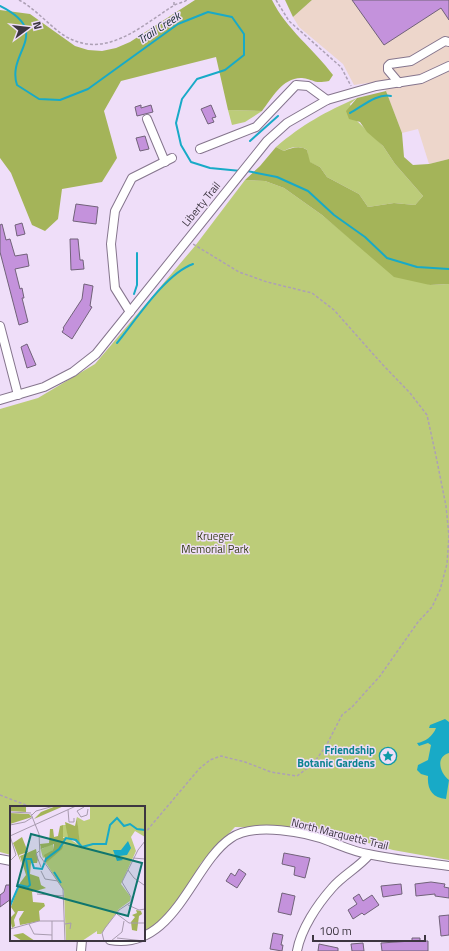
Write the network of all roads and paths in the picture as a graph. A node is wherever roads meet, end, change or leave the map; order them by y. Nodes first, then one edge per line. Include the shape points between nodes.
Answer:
1 (19, 0) edge
2 (174, 0) edge
3 (187, 0) edge
4 (276, 0) edge
5 (174, 6) junction
6 (449, 42) edge
7 (449, 66) edge
8 (399, 83) junction
9 (353, 92) junction
10 (327, 100) junction
11 (147, 119) dead end
12 (200, 149) dead end
13 (186, 241) junction
14 (130, 312) junction
15 (0, 326) edge
16 (18, 395) junction
17 (0, 400) edge
18 (0, 795) edge
19 (28, 806) edge
20 (145, 833) edge
21 (369, 855) junction
22 (0, 859) edge
23 (10, 861) edge
24 (449, 866) edge
25 (82, 941) edge
26 (112, 941) edge
27 (145, 941) edge
28 (145, 941) edge
29 (81, 951) edge
30 (297, 951) edge

1 - 5 path via 64,35 91,45 115,42
2 - 5 path
3 - 5 path
4 - 9 path via 280,10 296,28 341,66
6 - 8 street via 445,41 411,61 390,64 388,70
7 - 8 street, Liberty Trail via 421,79
8 - 9 street, Liberty Trail
9 - 10 street, Liberty Trail
10 - 12 street via 308,86 296,85 256,127
10 - 13 street, Liberty Trail via 287,123 267,141
11 - 14 street via 169,160 132,178 115,211 111,244 115,288
13 - 14 street, Liberty Trail
13 - 20 path via 239,272 312,294 334,310 410,393 427,415 446,506 449,536 447,564 432,607 418,622 380,676 342,715 326,746 313,764 297,776 271,772 226,757 220,756 210,760
14 - 16 street, Liberty Trail via 96,354 74,372 44,387
15 - 16 street
16 - 17 street, Liberty Trail
18 - 19 path
21 - 24 street, North Marquette Trail
21 - 28 street, North Marquette Trail via 294,832 261,829 241,833 231,838 207,864 181,909 160,932
21 - 30 street via 332,888 305,930
22 - 23 street
25 - 29 street
26 - 27 street, North Marquette Trail via 131,944

